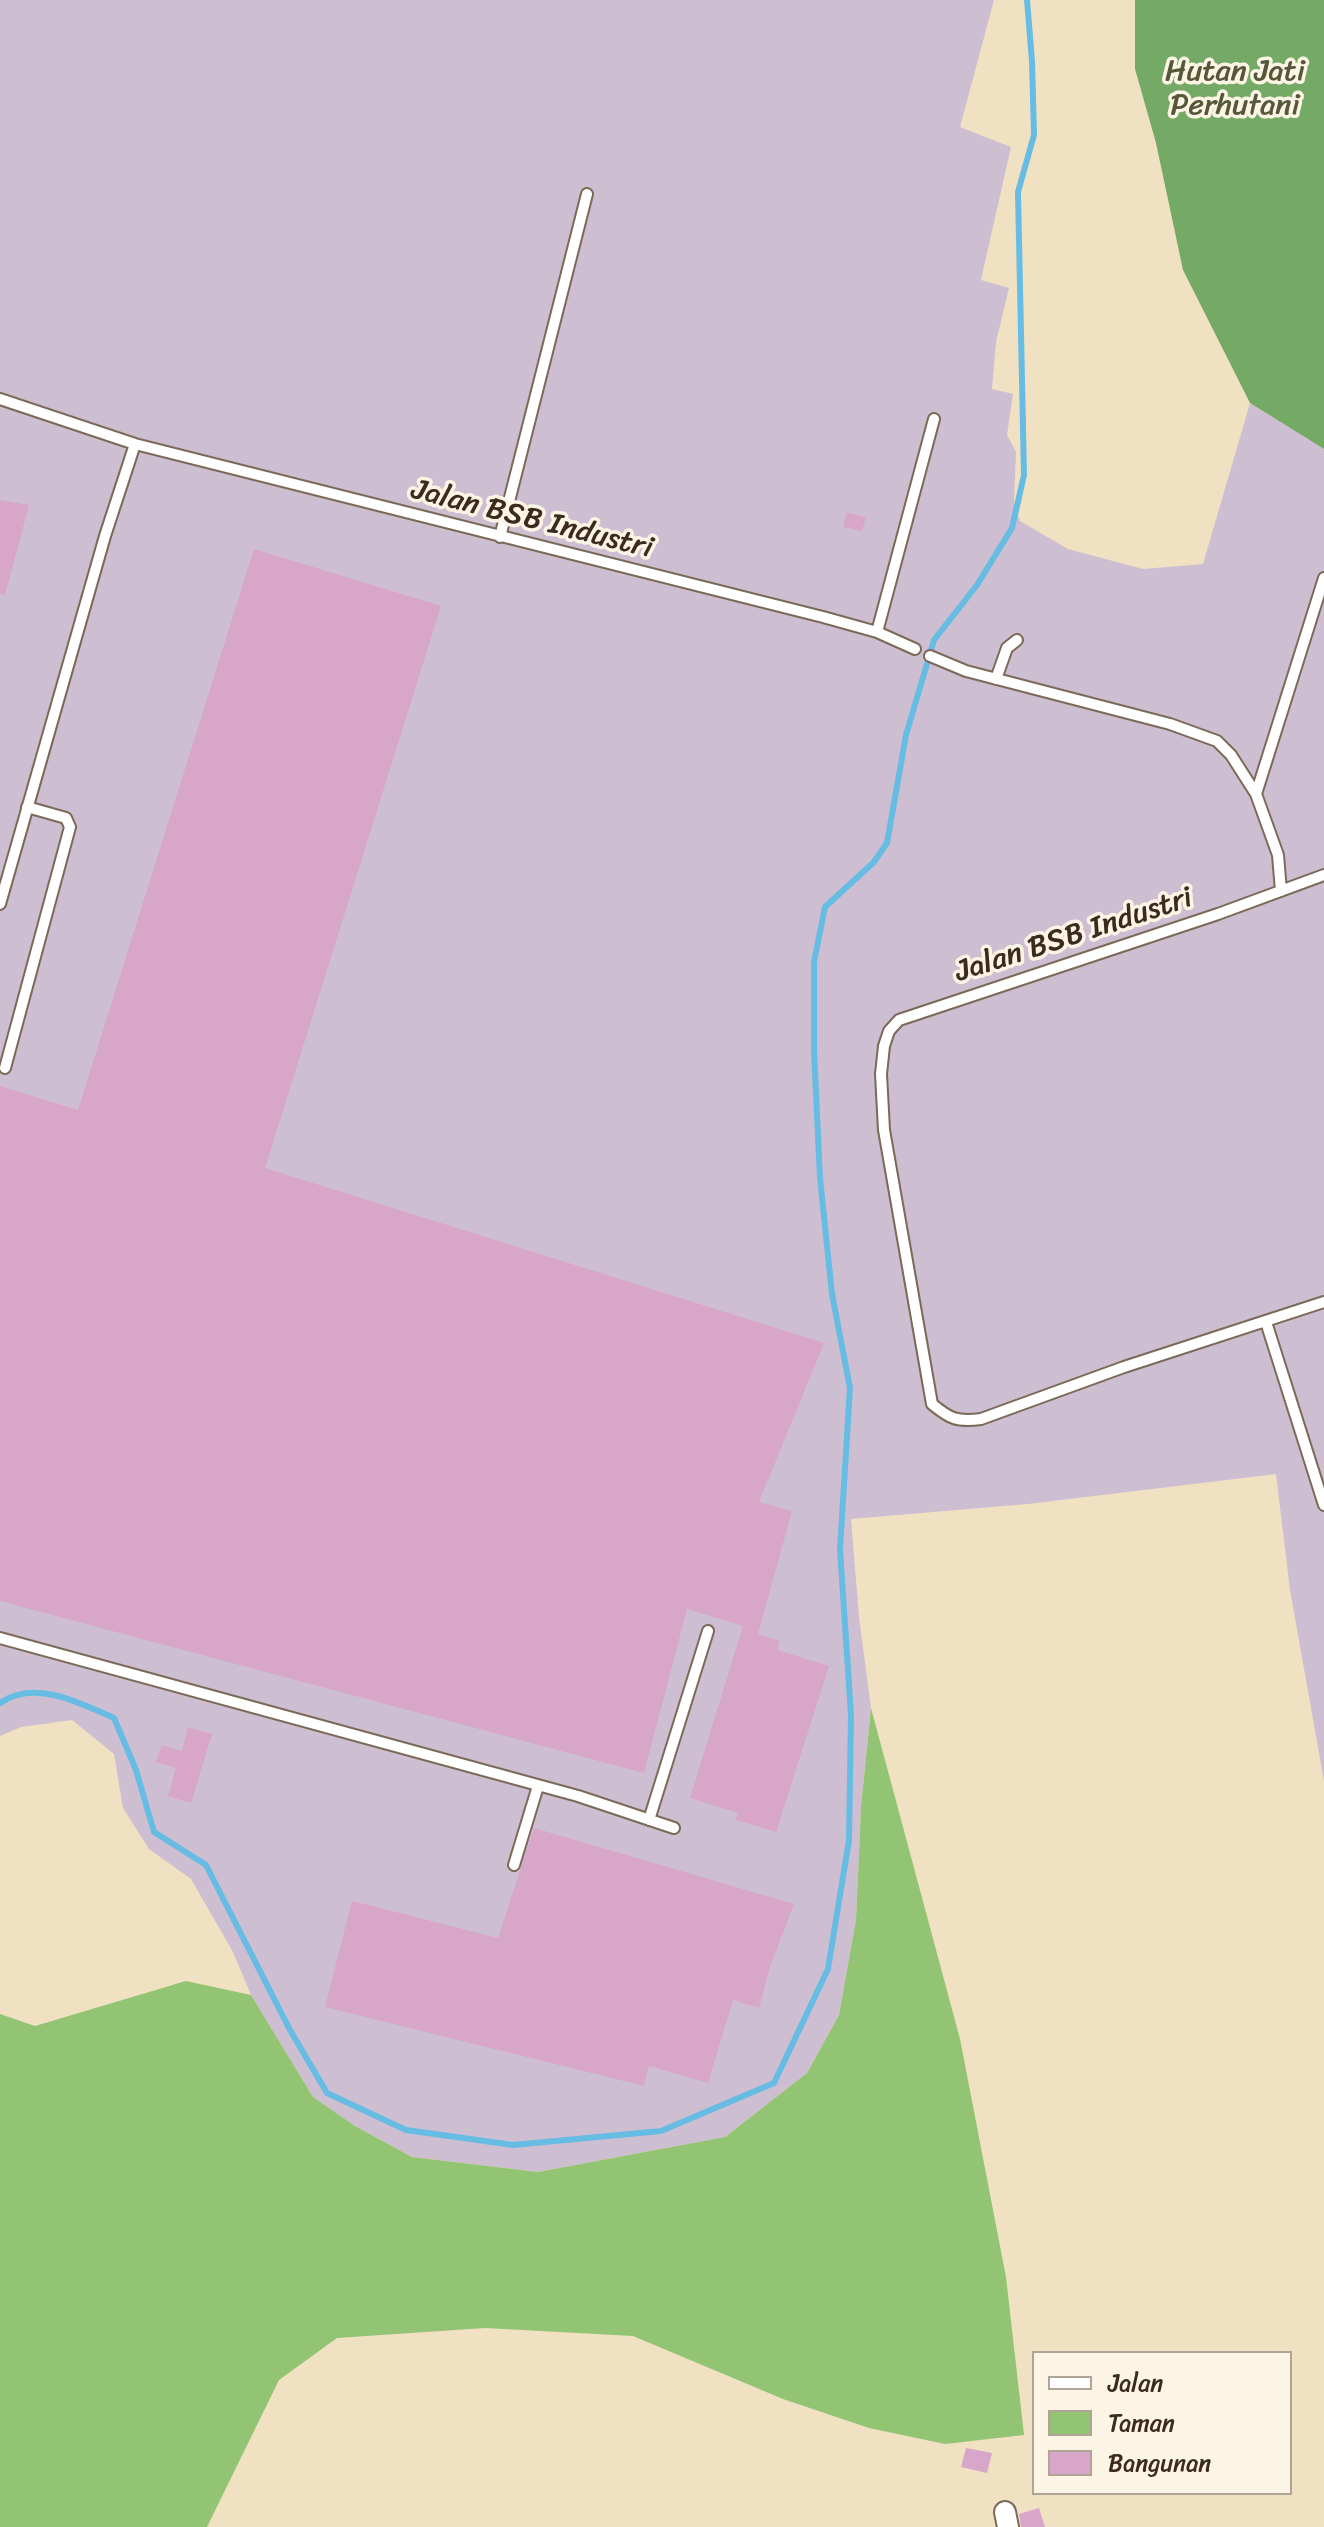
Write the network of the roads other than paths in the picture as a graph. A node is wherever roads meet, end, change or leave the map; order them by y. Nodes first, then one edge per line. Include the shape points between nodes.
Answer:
1 (587, 194) dead end
2 (0, 399) edge
3 (934, 419) dead end
4 (135, 444) junction
5 (500, 537) junction
6 (1324, 578) edge
7 (877, 632) junction
8 (1017, 640) dead end
9 (915, 649) dead end
10 (930, 656) dead end
11 (996, 679) junction
12 (1256, 794) junction
13 (27, 807) junction
14 (1324, 875) edge
15 (1281, 891) junction
16 (0, 904) edge
17 (5, 1068) dead end
18 (1324, 1302) edge
19 (1266, 1322) junction
20 (1324, 1505) edge
21 (708, 1631) dead end
22 (0, 1638) edge
23 (538, 1786) junction
24 (649, 1820) junction
25 (674, 1828) dead end
26 (514, 1865) dead end

1 - 5 lane
2 - 4 lane, Jalan BSB Industri
3 - 7 lane
4 - 5 lane, Jalan BSB Industri
4 - 13 lane
5 - 7 lane, Jalan BSB Industri
6 - 12 lane
7 - 9 lane, Jalan BSB Industri
8 - 11 lane via 1007,648
10 - 11 lane
11 - 12 lane via 1217,741
12 - 15 lane via 1278,855
13 - 16 lane
13 - 17 lane via 66,818 70,827
14 - 15 lane, Jalan BSB Industri
15 - 19 lane, Jalan BSB Industri via 899,1020 889,1031 881,1074 884,1130 932,1404 945,1415 960,1421 981,1419
18 - 19 lane
19 - 20 lane
21 - 24 lane
22 - 23 lane
23 - 24 lane
23 - 26 lane
24 - 25 lane

